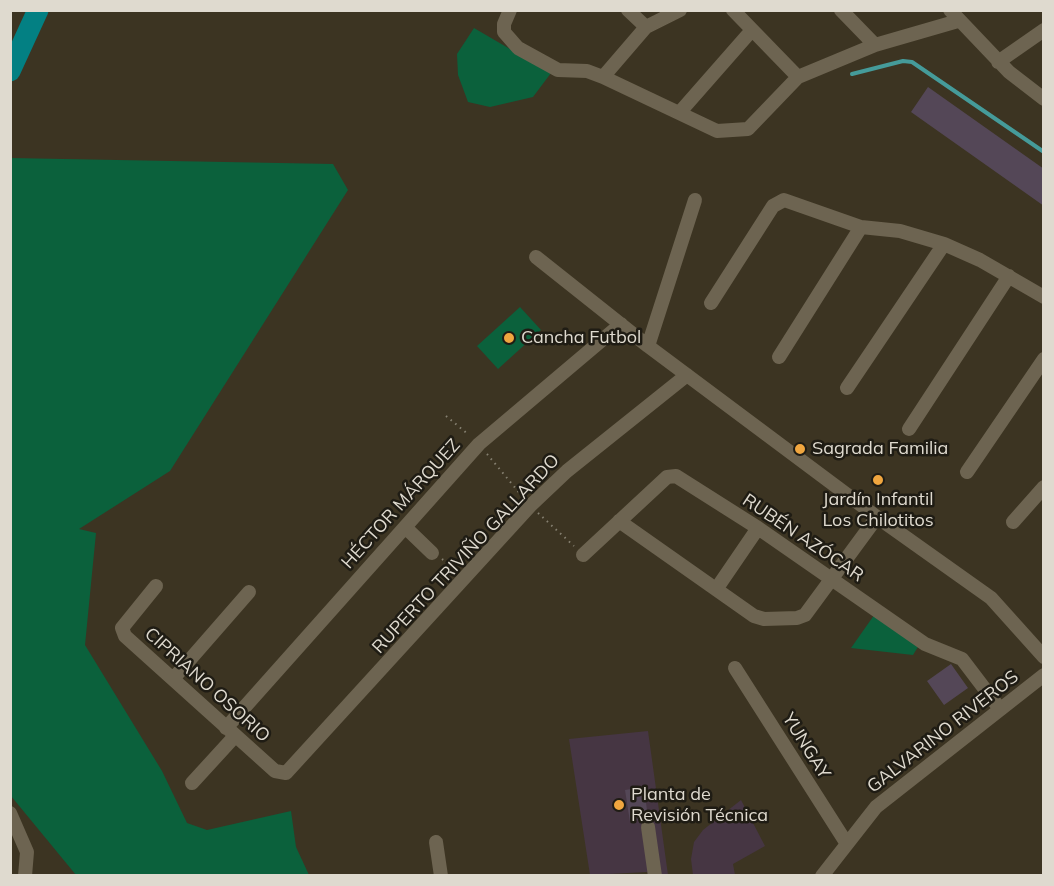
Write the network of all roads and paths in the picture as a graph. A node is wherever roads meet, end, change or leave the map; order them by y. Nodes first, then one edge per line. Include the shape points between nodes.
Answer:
1 (628, 10) edge
2 (680, 10) edge
3 (733, 10) edge
4 (841, 10) edge
5 (508, 14) edge
6 (954, 16) edge
7 (645, 27) junction
8 (752, 30) junction
9 (1044, 30) edge
10 (875, 45) junction
11 (998, 62) junction
12 (603, 76) junction
13 (798, 77) junction
14 (1044, 99) edge
15 (680, 112) junction
16 (695, 200) dead end
17 (861, 227) junction
18 (944, 244) junction
19 (536, 257) dead end
20 (1009, 276) junction
21 (1044, 297) edge
22 (711, 303) dead end
23 (621, 324) junction
24 (648, 346) junction
25 (779, 357) dead end
26 (1044, 359) edge
27 (687, 375) junction
28 (848, 388) dead end
29 (446, 416) dead end
30 (909, 429) dead end
31 (479, 444) junction
32 (967, 472) dead end
33 (1044, 487) edge
34 (530, 506) junction
35 (877, 517) junction
36 (619, 522) junction
37 (1013, 522) dead end
38 (405, 527) junction
39 (758, 528) junction
40 (432, 553) joint
41 (583, 555) joint
42 (467, 576) junction
43 (833, 580) junction
44 (156, 586) dead end
45 (717, 588) junction
46 (249, 592) dead end
47 (1044, 657) edge
48 (735, 668) dead end
49 (1044, 675) edge
50 (173, 679) junction
51 (1000, 709) junction
52 (230, 732) junction
53 (286, 773) joint
54 (192, 783) dead end
55 (10, 813) edge
56 (648, 827) dead end
57 (436, 842) dead end
58 (847, 843) junction
59 (25, 875) edge
60 (441, 876) edge
61 (655, 876) edge
62 (822, 876) edge

1 - 7 street
2 - 7 street
3 - 8 street
4 - 10 street
5 - 12 street via 504,32 518,48 558,70
6 - 10 street
6 - 11 street
7 - 12 street
8 - 13 street
8 - 15 street
9 - 11 street
10 - 13 street
11 - 14 street
12 - 15 street
13 - 15 street via 748,129 717,131
16 - 24 street
17 - 18 street via 900,231
17 - 22 street via 790,201 776,203
17 - 25 street
18 - 20 street
18 - 28 street
19 - 23 street
20 - 21 street
20 - 30 street
23 - 24 street
23 - 31 street, HÉCTOR MÁRQUEZ
24 - 27 street
26 - 32 street
27 - 34 street, RUPERTO TRIVIÑO GALLARDO via 567,471
27 - 35 street
29 - 31 path
31 - 34 path
31 - 38 street, HÉCTOR MÁRQUEZ
33 - 37 street
34 - 41 path
34 - 42 street, RUPERTO TRIVIÑO GALLARDO
35 - 43 street
35 - 47 street via 991,598
36 - 39 street, RUBÉN AZÓCAR via 667,477 676,476
36 - 41 street, RUBÉN AZÓCAR
36 - 45 street
38 - 40 street
38 - 52 street, HÉCTOR MÁRQUEZ
39 - 43 street, RUBÉN AZÓCAR
39 - 45 street
40 - 42 path
42 - 53 street, RUPERTO TRIVIÑO GALLARDO
43 - 45 street via 805,615 797,618 754,616
43 - 51 street, RUBÉN AZÓCAR via 925,644 962,659
44 - 50 street, CIPRIANO OSORIO via 122,628
46 - 50 street
48 - 58 street, YUNGAY
49 - 51 street, GALVARINO RIVEROS
50 - 52 street, CIPRIANO OSORIO
51 - 58 street, GALVARINO RIVEROS via 876,807
52 - 53 street, CIPRIANO OSORIO via 274,771
52 - 54 street, HÉCTOR MÁRQUEZ
55 - 59 street via 27,852
56 - 61 street
57 - 60 street
58 - 62 street, GALVARINO RIVEROS

